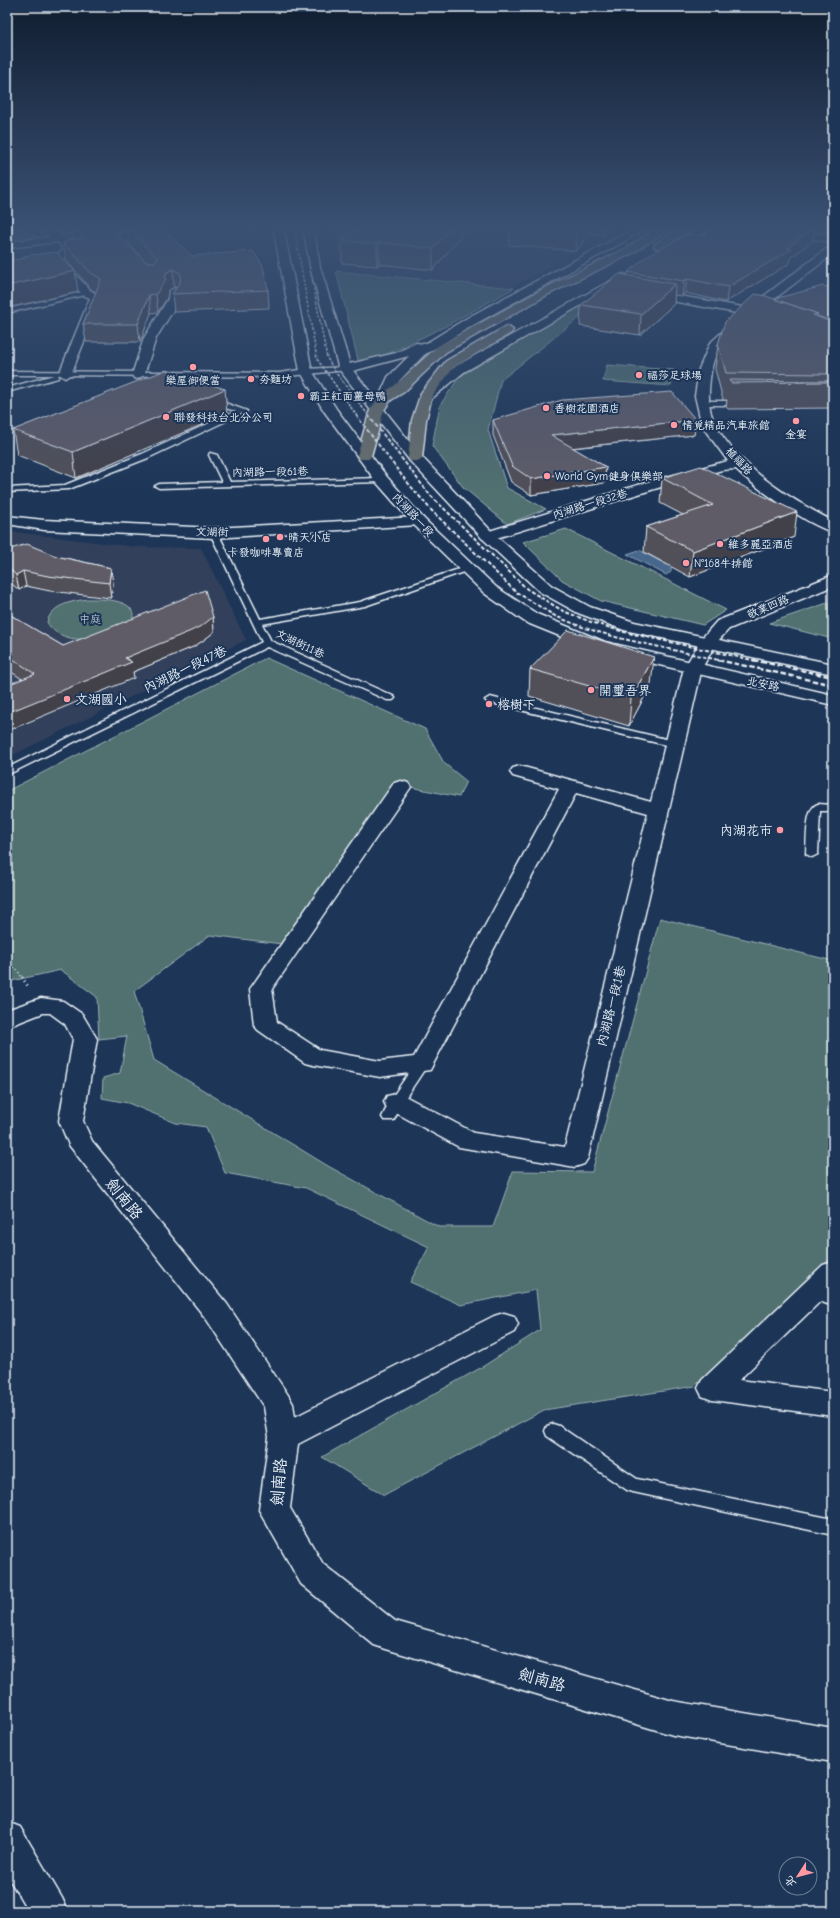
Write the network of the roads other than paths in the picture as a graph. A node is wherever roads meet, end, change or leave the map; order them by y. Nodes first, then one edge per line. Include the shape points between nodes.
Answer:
1 (89, 316) edge
2 (164, 316) edge
3 (295, 316) edge
4 (329, 316) edge
5 (481, 316) edge
6 (502, 316) edge
7 (532, 316) edge
8 (555, 316) edge
9 (749, 316) edge
10 (763, 316) edge
11 (774, 318) edge
12 (471, 321) junction
13 (345, 369) junction
14 (306, 371) junction
15 (7, 373) edge
16 (65, 374) junction
17 (138, 375) junction
18 (195, 375) junction
19 (188, 385) edge
20 (7, 390) edge
21 (426, 396) junction
22 (386, 397) junction
23 (205, 399) edge
24 (703, 403) junction
25 (752, 403) edge
26 (378, 410) junction
27 (213, 454) dead end
28 (364, 456) junction
29 (415, 458) junction
30 (740, 464) junction
31 (382, 480) junction
32 (227, 484) junction
33 (159, 486) dead end
34 (7, 490) edge
35 (7, 520) edge
36 (418, 521) junction
37 (833, 527) edge
38 (214, 533) junction
39 (488, 536) junction
40 (468, 569) junction
41 (833, 580) edge
42 (256, 622) junction
43 (709, 641) junction
44 (267, 643) junction
45 (693, 668) junction
46 (833, 669) edge
47 (390, 698) dead end
48 (490, 700) dead end
49 (833, 700) edge
50 (674, 744) junction
51 (7, 772) edge
52 (520, 772) dead end
53 (570, 786) junction
54 (401, 787) dead end
55 (833, 808) edge
56 (658, 810) junction
57 (812, 854) dead end
58 (7, 1019) edge
59 (422, 1064) junction
60 (392, 1110) joint
61 (833, 1272) edge
62 (823, 1297) edge
63 (504, 1324) dead end
64 (833, 1404) edge
65 (553, 1431) dead end
66 (284, 1437) junction
67 (833, 1527) edge
68 (833, 1745) edge
69 (7, 1840) edge
70 (49, 1911) edge

1 - 16 street
2 - 17 street via 150,338
3 - 14 street, 內湖路一段
4 - 13 street
5 - 12 street
6 - 22 highway via 442,349 399,389
7 - 21 highway via 450,364
8 - 21 street via 460,369
9 - 24 street, 植福路 via 716,343 705,369 701,396
10 - 11 street
12 - 13 street via 400,356
12 - 22 street via 420,352 393,380
13 - 14 lane
13 - 26 street
14 - 18 lane via 278,375
14 - 28 street, 內湖路一段
15 - 16 lane
16 - 17 lane
16 - 20 lane
17 - 18 lane
18 - 19 lane
21 - 29 highway via 419,420
22 - 26 highway
23 - 34 lane via 243,411 145,456 66,487
24 - 25 lane
24 - 30 street, 植福路 via 709,426
26 - 28 highway
26 - 29 street
27 - 32 lane
28 - 31 street, 內湖路一段
29 - 39 street
30 - 37 street, 植福路 via 749,474 806,513
30 - 39 street, 內湖路一段32巷 via 721,466 656,484
31 - 32 lane, 內湖路一段61巷
31 - 36 street, 內湖路一段
32 - 33 lane, 內湖路一段61巷
35 - 38 street, 文湖街 via 44,525
36 - 38 street, 文湖街
36 - 40 street, 內湖路一段
38 - 42 lane, 文湖街11巷
39 - 43 street via 546,589 584,610 630,626
40 - 42 lane via 362,604
40 - 45 street, 內湖路一段 via 490,590 531,618 600,646
41 - 43 street, 敬業四路 via 723,626
42 - 44 lane, 文湖街11巷
43 - 45 street, 敬業四路
43 - 46 street
44 - 47 lane, 文湖街11巷
44 - 51 lane, 內湖路一段47巷
45 - 49 street, 北安路
45 - 50 street, 內湖路一段1巷
48 - 50 lane
50 - 56 street, 內湖路一段1巷
52 - 53 street
53 - 56 street
53 - 59 street
54 - 59 street via 261,989 266,1024 313,1057 380,1069
55 - 57 lane via 818,807 815,810
56 - 60 street, 內湖路一段1巷 via 575,1158 468,1141
58 - 66 street, 劍南路 via 41,1005 55,1006 74,1019 85,1039 71,1122 81,1146 217,1312 278,1404
59 - 60 lane
61 - 62 street
62 - 64 street via 712,1388
63 - 66 street
65 - 67 lane via 633,1485
66 - 68 street, 劍南路 via 274,1510 312,1574 386,1634 673,1718
69 - 70 street

